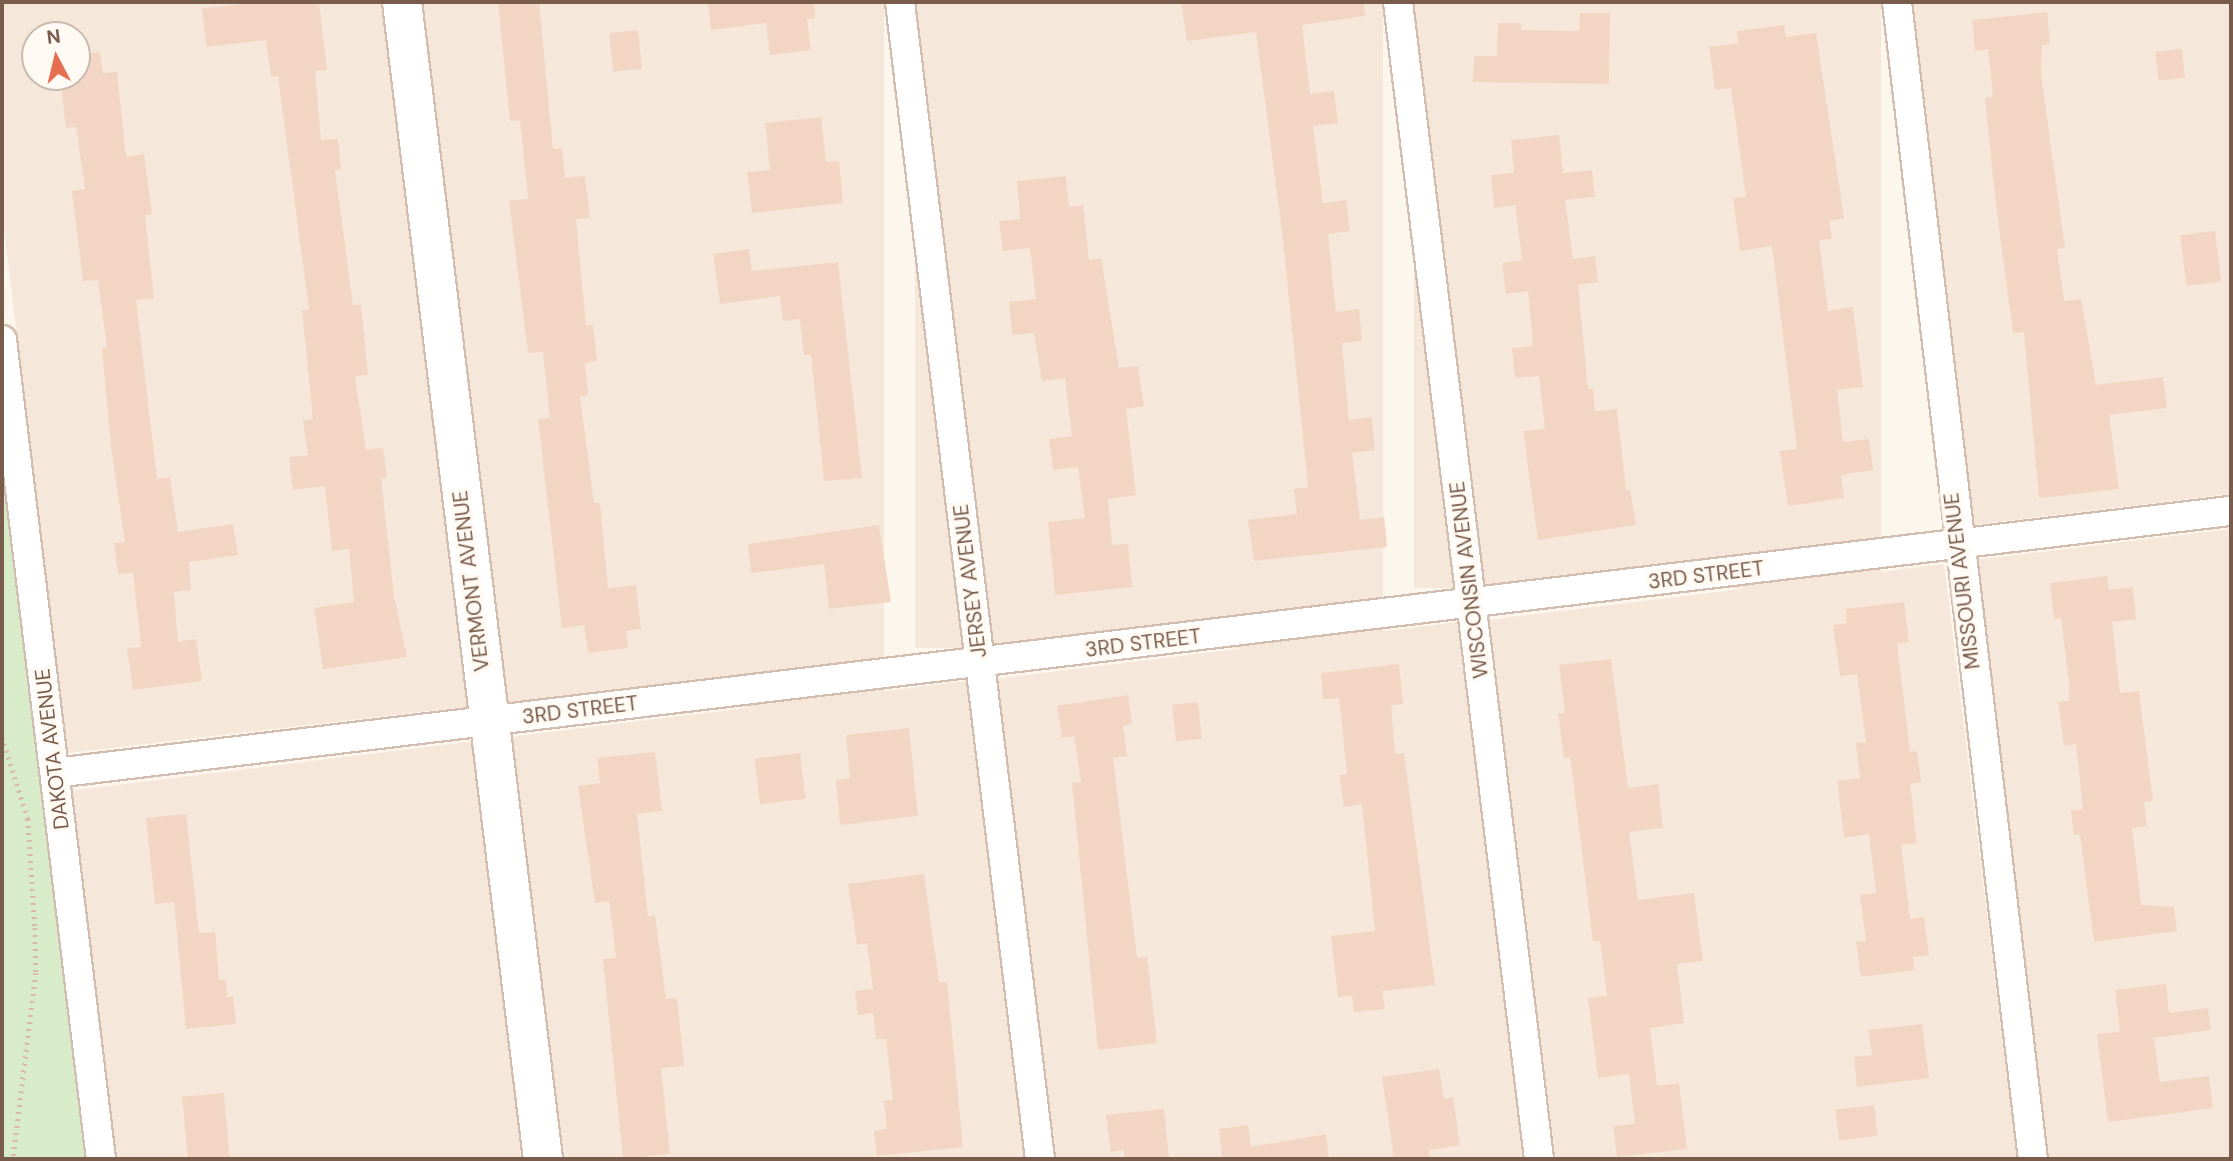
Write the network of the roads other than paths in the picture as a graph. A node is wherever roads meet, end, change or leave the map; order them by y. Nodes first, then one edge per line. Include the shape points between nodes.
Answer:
1 (402, 2) edge
2 (900, 2) edge
3 (1398, 2) edge
4 (1896, 2) edge
5 (2, 340) edge
6 (2231, 511) edge
7 (1957, 544) junction
8 (1471, 603) junction
9 (980, 663) junction
10 (488, 721) junction
11 (55, 773) junction
12 (101, 1159) edge
13 (543, 1159) edge
14 (1040, 1159) edge
15 (1539, 1159) edge
16 (2033, 1159) edge

1 - 10 street, VERMONT AVENUE
2 - 9 street, JERSEY AVENUE
3 - 8 street, WISCONSIN AVENUE
4 - 7 street, MISSOURI AVENUE
5 - 11 street, DAKOTA AVENUE
6 - 7 street, 3RD STREET
7 - 8 street, 3RD STREET
7 - 16 street, MISSOURI AVENUE
8 - 9 street, 3RD STREET
8 - 15 street, WISCONSIN AVENUE
9 - 10 street, 3RD STREET
9 - 14 street, JERSEY AVENUE
10 - 11 street, 3RD STREET
10 - 13 street, VERMONT AVENUE
11 - 12 street, DAKOTA AVENUE

